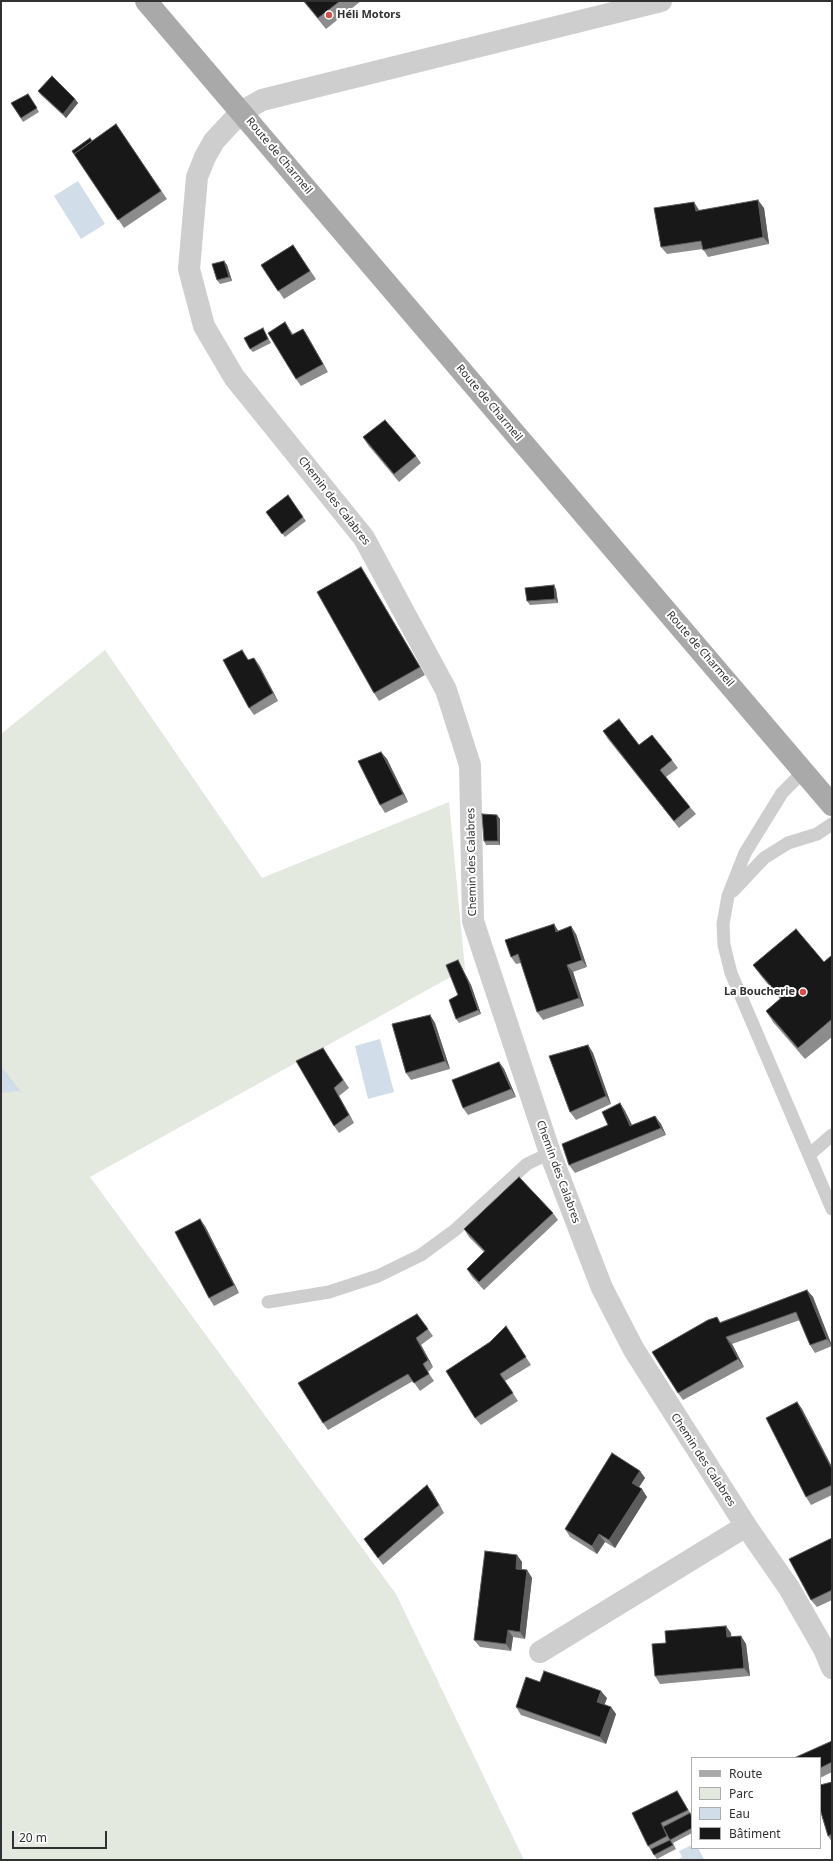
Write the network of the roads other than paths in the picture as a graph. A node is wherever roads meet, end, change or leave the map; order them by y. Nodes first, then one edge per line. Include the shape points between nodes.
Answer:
1 (146, 1) edge
2 (661, 1) edge
3 (241, 112) junction
4 (804, 771) junction
5 (832, 805) edge
6 (832, 824) edge
7 (728, 896) junction
8 (832, 1135) edge
9 (550, 1153) junction
10 (809, 1155) junction
11 (832, 1209) edge
12 (268, 1302) dead end
13 (746, 1526) junction
14 (540, 1652) dead end
15 (832, 1668) edge

1 - 3 main road, Route de Charmeil
2 - 3 street, Chemin des Calabres via 262,100
3 - 4 main road, Route de Charmeil
3 - 9 street, Chemin des Calabres via 214,141 197,177 189,269 204,326 234,377 364,538 446,690 470,765 473,921
4 - 5 main road, Route de Charmeil
4 - 7 lane via 782,793 745,853
6 - 7 lane via 817,834 788,843 764,858
7 - 10 lane via 724,946 731,973
8 - 10 lane
9 - 12 lane via 527,1164 455,1230 421,1255 378,1276 329,1292
9 - 13 street, Chemin des Calabres via 602,1288 634,1350
10 - 11 lane
13 - 14 street
13 - 15 street, Chemin des Calabres via 789,1588

